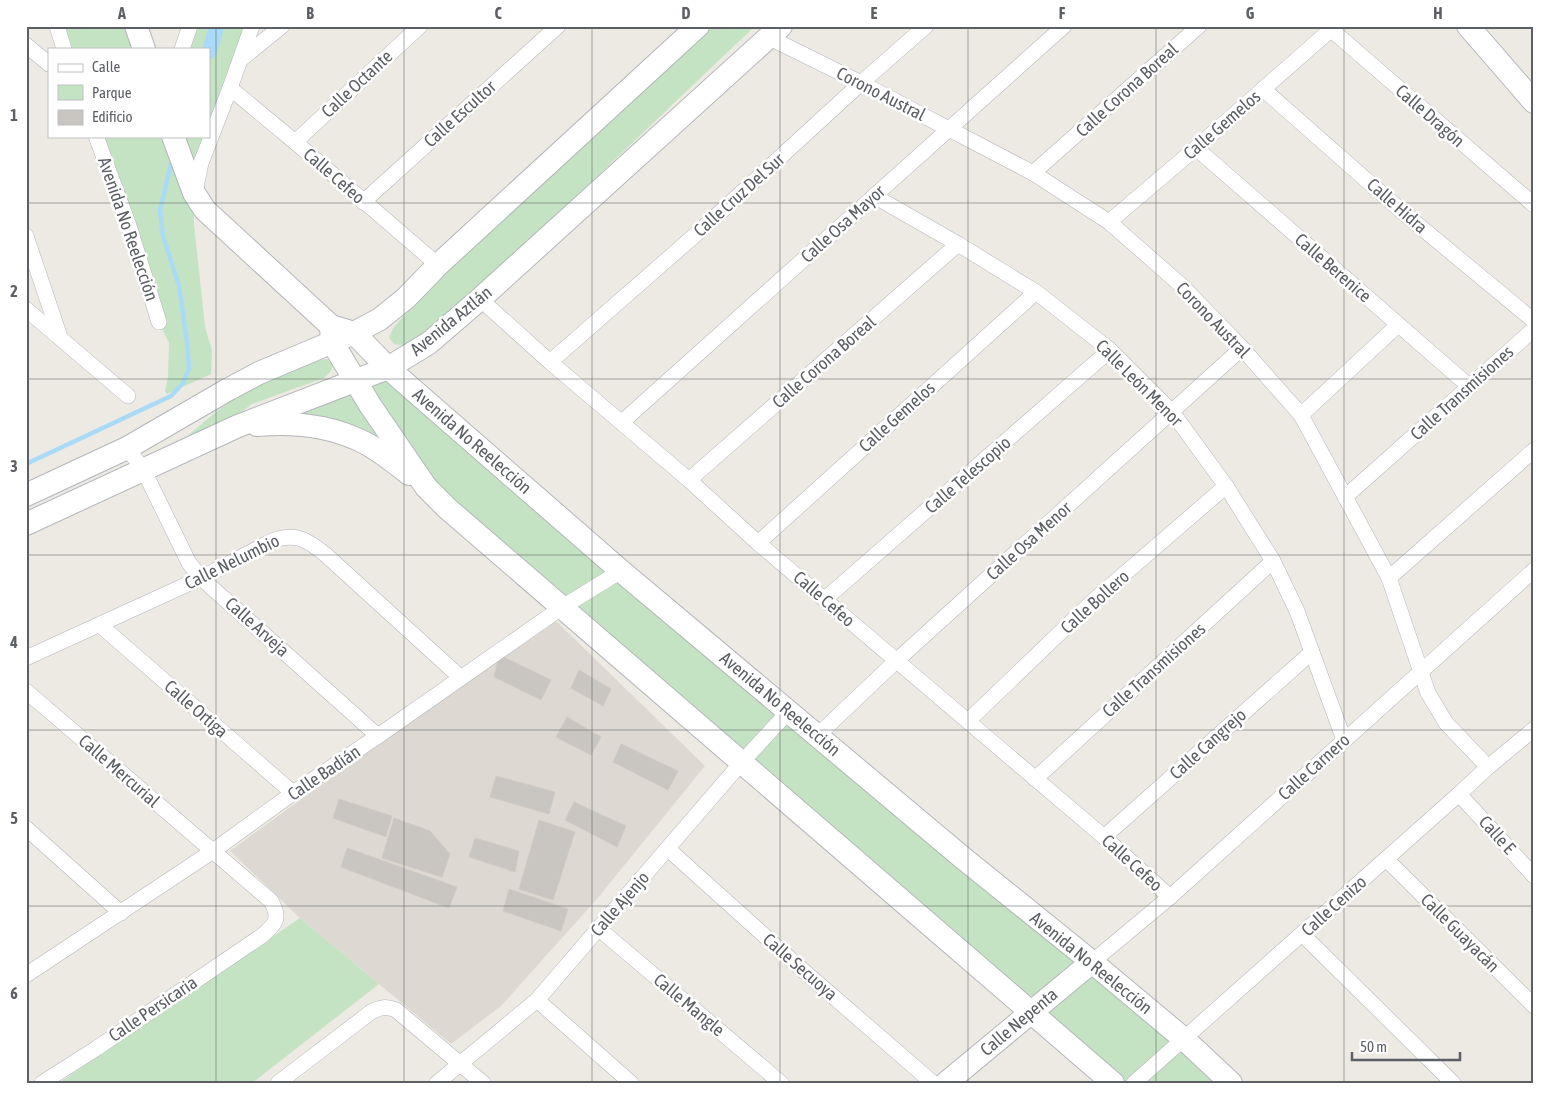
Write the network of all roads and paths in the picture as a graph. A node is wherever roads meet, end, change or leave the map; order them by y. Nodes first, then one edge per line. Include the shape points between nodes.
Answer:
1 (57, 26) edge
2 (136, 26) edge
3 (190, 26) edge
4 (252, 26) edge
5 (282, 26) edge
6 (420, 26) edge
7 (558, 26) edge
8 (698, 26) edge
9 (926, 26) edge
10 (1064, 26) edge
11 (1199, 26) edge
12 (1331, 27) edge
13 (1474, 29) edge
14 (774, 32) edge
15 (26, 45) edge
16 (64, 48) edge
17 (144, 48) edge
18 (182, 48) edge
19 (240, 60) junction
20 (48, 63) edge
21 (861, 83) junction
22 (230, 88) junction
23 (1263, 89) junction
24 (1534, 102) edge
25 (949, 130) junction
26 (97, 138) edge
27 (174, 138) edge
28 (295, 142) junction
29 (1196, 148) junction
30 (1033, 173) junction
31 (194, 193) junction
32 (874, 196) junction
33 (363, 202) junction
34 (1534, 205) edge
35 (1109, 222) junction
36 (26, 236) edge
37 (958, 244) junction
38 (438, 265) junction
39 (1036, 292) junction
40 (480, 299) junction
41 (26, 309) edge
42 (1534, 321) edge
43 (159, 322) dead end
44 (1398, 325) junction
45 (1534, 329) edge
46 (354, 333) junction
47 (332, 334) junction
48 (60, 337) junction
49 (1242, 348) junction
50 (1110, 350) junction
51 (550, 362) junction
52 (388, 368) junction
53 (355, 380) junction
54 (1470, 387) junction
55 (128, 396) dead end
56 (1172, 412) junction
57 (1301, 415) junction
58 (622, 422) junction
59 (238, 426) junction
60 (128, 448) junction
61 (1534, 450) edge
62 (143, 469) junction
63 (689, 480) junction
64 (1226, 486) junction
65 (426, 487) junction
66 (26, 495) edge
67 (1344, 497) junction
68 (26, 524) edge
69 (758, 542) junction
70 (1273, 561) junction
71 (1534, 570) edge
72 (621, 571) junction
73 (201, 578) junction
74 (1388, 578) junction
75 (825, 599) junction
76 (561, 608) junction
77 (100, 624) junction
78 (1312, 652) junction
79 (26, 658) edge
80 (896, 661) junction
81 (1420, 670) junction
82 (460, 677) junction
83 (26, 691) edge
84 (789, 711) junction
85 (968, 721) junction
86 (1534, 729) edge
87 (818, 735) junction
88 (378, 736) junction
89 (1344, 740) junction
90 (741, 763) junction
91 (1488, 767) junction
92 (1034, 779) junction
93 (293, 793) junction
94 (1459, 794) junction
95 (26, 828) edge
96 (1104, 837) junction
97 (668, 849) junction
98 (212, 851) junction
99 (1386, 859) junction
100 (1534, 876) edge
101 (1170, 897) junction
102 (121, 912) junction
103 (598, 928) junction
104 (1302, 934) junction
105 (263, 935) joint
106 (1092, 962) junction
107 (30, 968) edge
108 (537, 1000) junction
109 (1534, 1006) edge
110 (1031, 1012) junction
111 (1184, 1039) junction
112 (460, 1063) junction
113 (42, 1083) edge
114 (278, 1083) edge
115 (437, 1083) edge
116 (483, 1083) edge
117 (631, 1083) edge
118 (781, 1083) edge
119 (933, 1083) edge
120 (946, 1083) edge
121 (1113, 1083) edge
122 (1134, 1083) edge
123 (1231, 1083) edge
124 (1453, 1083) edge

1 - 16 street
2 - 17 main road
3 - 18 street
4 - 19 street
5 - 19 street
6 - 28 street, Calle Octante
7 - 33 street, Calle Escultor
8 - 38 main road
9 - 21 street, Calle Cruz Del Sur
10 - 25 street, Calle Osa Mayor
11 - 30 street, Calle Corona Boreal
12 - 23 street, Calle Gemelos
12 - 34 street, Calle Dragón
13 - 24 main road
14 - 21 street, Corono Austral
14 - 40 main road, Avenida Aztlán
15 - 20 street
19 - 22 street
21 - 25 street, Corono Austral
21 - 51 street, Calle Cruz Del Sur via 702,229
22 - 28 street, Calle Cefeo
22 - 31 street via 201,163
23 - 29 street, Calle Gemelos
23 - 42 street, Calle Hidra via 1405,214
25 - 30 street, Corono Austral
25 - 32 street, Calle Osa Mayor
26 - 43 street, Avenida No Reelección
27 - 31 main road
28 - 33 street, Calle Cefeo
29 - 35 street, Calle Gemelos
29 - 44 street, Calle Berenice
30 - 35 street, Corono Austral
31 - 47 main road via 205,210
32 - 37 street, Calle León Menor
32 - 58 street, Calle Osa Mayor
33 - 38 street, Calle Cefeo
35 - 49 street, Corono Austral via 1182,286
36 - 48 street
37 - 39 street, Calle León Menor
37 - 63 street, Calle Corona Boreal
38 - 46 main road via 406,298 380,319
39 - 50 street, Calle León Menor
39 - 69 street, Calle Gemelos
40 - 51 street, Calle Cefeo
40 - 52 main road, Avenida Aztlán via 429,343
41 - 48 street
44 - 54 street, Calle Berenice
44 - 57 street
45 - 54 street, Calle Transmisiones
46 - 47 main road
46 - 52 main road, Avenida No Reelección
47 - 53 main road
47 - 60 main road
48 - 55 street
49 - 56 street, Calle Osa Menor
49 - 57 street, Corono Austral
50 - 56 street, Calle León Menor
50 - 75 street, Calle Telescopio
51 - 58 street, Calle Cefeo
52 - 53 main road, Avenida Aztlán
52 - 72 main road, Avenida No Reelección
53 - 59 main road, Avenida Aztlán
53 - 65 main road
54 - 67 street, Calle Transmisiones
56 - 64 street, Calle León Menor
56 - 80 street, Calle Osa Menor
57 - 67 street, Corono Austral
58 - 63 street, Calle Cefeo
59 - 62 main road, Avenida Aztlán
59 - 65 main road via 302,425 335,432 359,440
60 - 62 street, Calle Arveja
60 - 66 main road
61 - 74 street
62 - 68 main road, Avenida Aztlán
62 - 73 street, Calle Arveja via 179,545
63 - 69 street, Calle Cefeo
64 - 70 street, Calle León Menor
64 - 85 street, Calle Bollero via 1093,601
65 - 76 main road
67 - 74 street, Corono Austral
69 - 75 street, Calle Cefeo
70 - 78 street, Calle León Menor
70 - 92 street, Calle Transmisiones
71 - 81 street, Calle Carnero
72 - 76 street, Calle Badián
72 - 84 main road, Avenida No Reelección
73 - 77 street, Calle Nelumbio
73 - 82 street, Calle Nelumbio via 284,536 310,542
73 - 88 street, Calle Arveja
74 - 81 street, Corono Austral
75 - 80 street, Calle Cefeo
76 - 82 street, Calle Badián
76 - 90 main road
77 - 79 street, Calle Nelumbio
77 - 93 street, Calle Ortiga
78 - 89 street, Calle León Menor
78 - 96 street, Calle Cangrejo
80 - 85 street, Calle Cefeo
80 - 87 street, Calle Osa Menor
81 - 89 street, Calle Carnero
81 - 91 street, Corono Austral via 1428,693 1446,723
82 - 88 street, Calle Badián
83 - 98 street, Calle Mercurial
84 - 87 main road, Avenida No Reelección
84 - 90 street, Calle Ajenjo
85 - 92 street, Calle Cefeo
86 - 91 street, Calle Cenizo
87 - 106 main road, Avenida No Reelección
88 - 93 street, Calle Badián
89 - 101 street, Calle Carnero
90 - 97 street, Calle Ajenjo
90 - 110 main road
91 - 94 street, Calle Cenizo
92 - 96 street, Calle Cefeo
93 - 98 street, Calle Badián
94 - 99 street, Calle Cenizo
94 - 100 street, Calle E
95 - 102 street
96 - 101 street, Calle Cefeo
97 - 103 street, Calle Ajenjo
97 - 119 street, Calle Secuoya
98 - 102 street, Calle Badián
98 - 105 street, Calle Mercurial via 271,901 276,909 273,927
99 - 104 street, Calle Cenizo
99 - 109 street, Calle Guayacán
101 - 106 street, Calle Carnero
102 - 107 street, Calle Badián
103 - 108 street, Calle Ajenjo
103 - 118 street, Calle Mangle
104 - 111 street, Calle Cenizo
104 - 124 street
105 - 113 street, Calle Persicaria
106 - 110 main road, Calle Nepenta
106 - 111 main road, Avenida No Reelección
108 - 112 street, Calle Ajenjo
108 - 117 street
110 - 120 main road, Calle Nepenta
110 - 121 main road
111 - 122 street, Calle Cenizo
111 - 123 main road, Avenida No Reelección
112 - 114 street via 396,1010 387,1007 371,1012
112 - 115 street, Calle Ajenjo
112 - 116 street

